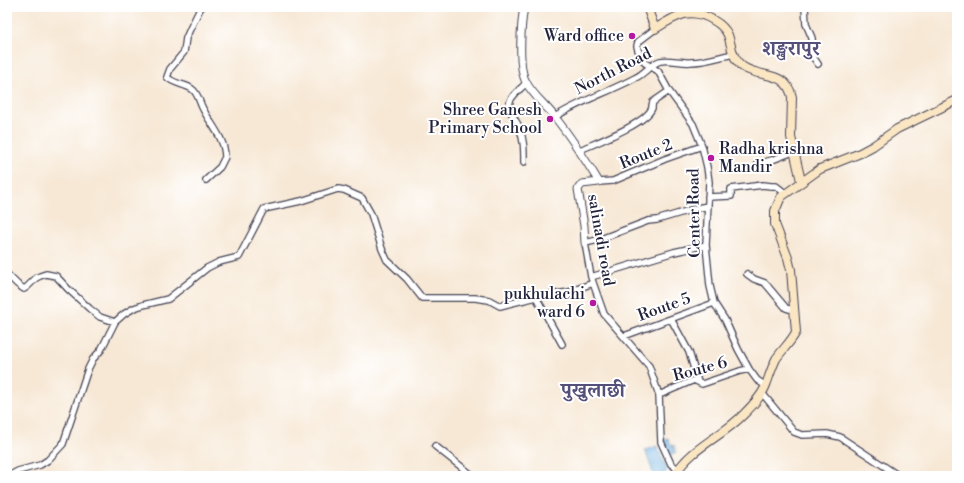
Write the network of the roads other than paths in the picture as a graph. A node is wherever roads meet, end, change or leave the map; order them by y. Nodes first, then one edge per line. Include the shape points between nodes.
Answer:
1 (202, 7) edge
2 (524, 7) edge
3 (647, 7) edge
4 (805, 7) edge
5 (655, 29) junction
6 (733, 54) junction
7 (818, 64) dead end
8 (651, 66) junction
9 (527, 82) junction
10 (669, 91) junction
11 (957, 100) edge
12 (555, 117) junction
13 (702, 146) junction
14 (580, 150) junction
15 (793, 152) junction
16 (524, 162) dead end
17 (758, 164) dead end
18 (206, 180) dead end
19 (802, 181) junction
20 (599, 182) junction
21 (785, 193) junction
22 (708, 197) junction
23 (708, 206) junction
24 (585, 243) junction
25 (706, 245) junction
26 (7, 274) edge
27 (747, 274) dead end
28 (592, 280) junction
29 (536, 297) junction
30 (714, 303) junction
31 (794, 309) junction
32 (671, 319) junction
33 (115, 322) junction
34 (624, 336) junction
35 (562, 344) dead end
36 (749, 369) junction
37 (698, 382) junction
38 (764, 389) junction
39 (659, 395) junction
40 (434, 446) dead end
41 (676, 473) edge
42 (9, 476) edge
43 (473, 476) edge
44 (899, 476) edge

1 - 18 street via 188,34 184,52 170,69 167,77 196,92 218,133 225,158 220,167
2 - 9 street, salinadi road via 522,67
3 - 5 main road
4 - 7 street via 806,24 812,38 813,57
5 - 6 main road via 677,15 703,14 724,28
5 - 8 street, Center Road via 638,42 637,46 643,61
6 - 8 street, North Road via 692,62 662,61
6 - 15 main road via 744,67 781,80 789,88 793,111 790,129
8 - 10 street, Center Road via 658,71
8 - 12 street, North Road via 643,74
9 - 12 street, salinadi road via 530,89
9 - 16 street via 509,104 524,141
10 - 13 street, Center Road via 690,119
10 - 14 street via 653,102 649,112 636,123 614,137
11 - 19 main road via 909,122 873,146 820,169
12 - 14 street, salinadi road
13 - 20 street, Route 2 via 613,181
13 - 22 street, Center Road via 709,182
14 - 20 street, salinadi road
15 - 17 street
15 - 19 main road
19 - 21 main road
20 - 24 street, salinadi road via 582,184 578,189
21 - 22 street via 776,186 763,185 731,189 731,196
21 - 31 main road via 778,202 774,218 791,270
22 - 23 street, Center Road
23 - 24 street via 648,221
23 - 25 street, Center Road
24 - 28 street, salinadi road
25 - 28 street via 674,252
25 - 30 street, Center Road
26 - 33 street via 24,289 40,276 56,276 100,317
27 - 31 street via 765,282 786,308
28 - 29 street via 569,292
28 - 34 street, salinadi road via 604,314
29 - 33 street via 500,306 489,300 475,298 422,298 387,260 362,198 338,189 301,201 264,208 239,257 207,268 168,299 134,308
29 - 35 street
30 - 32 street, Route 5
30 - 36 street, Center Road
31 - 38 main road via 796,332 776,360
32 - 34 street, Route 5
32 - 37 street via 689,352
33 - 42 street via 101,350 88,368 63,444 40,465
34 - 39 street, salinadi road via 649,366
36 - 37 street, Route 6 via 702,384
36 - 38 street, Center Road
37 - 39 street, Route 6 via 694,380
38 - 41 main road via 744,414 693,452
38 - 44 street, Center Road via 794,432 840,436
39 - 41 street, salinadi road via 661,442
40 - 43 street

